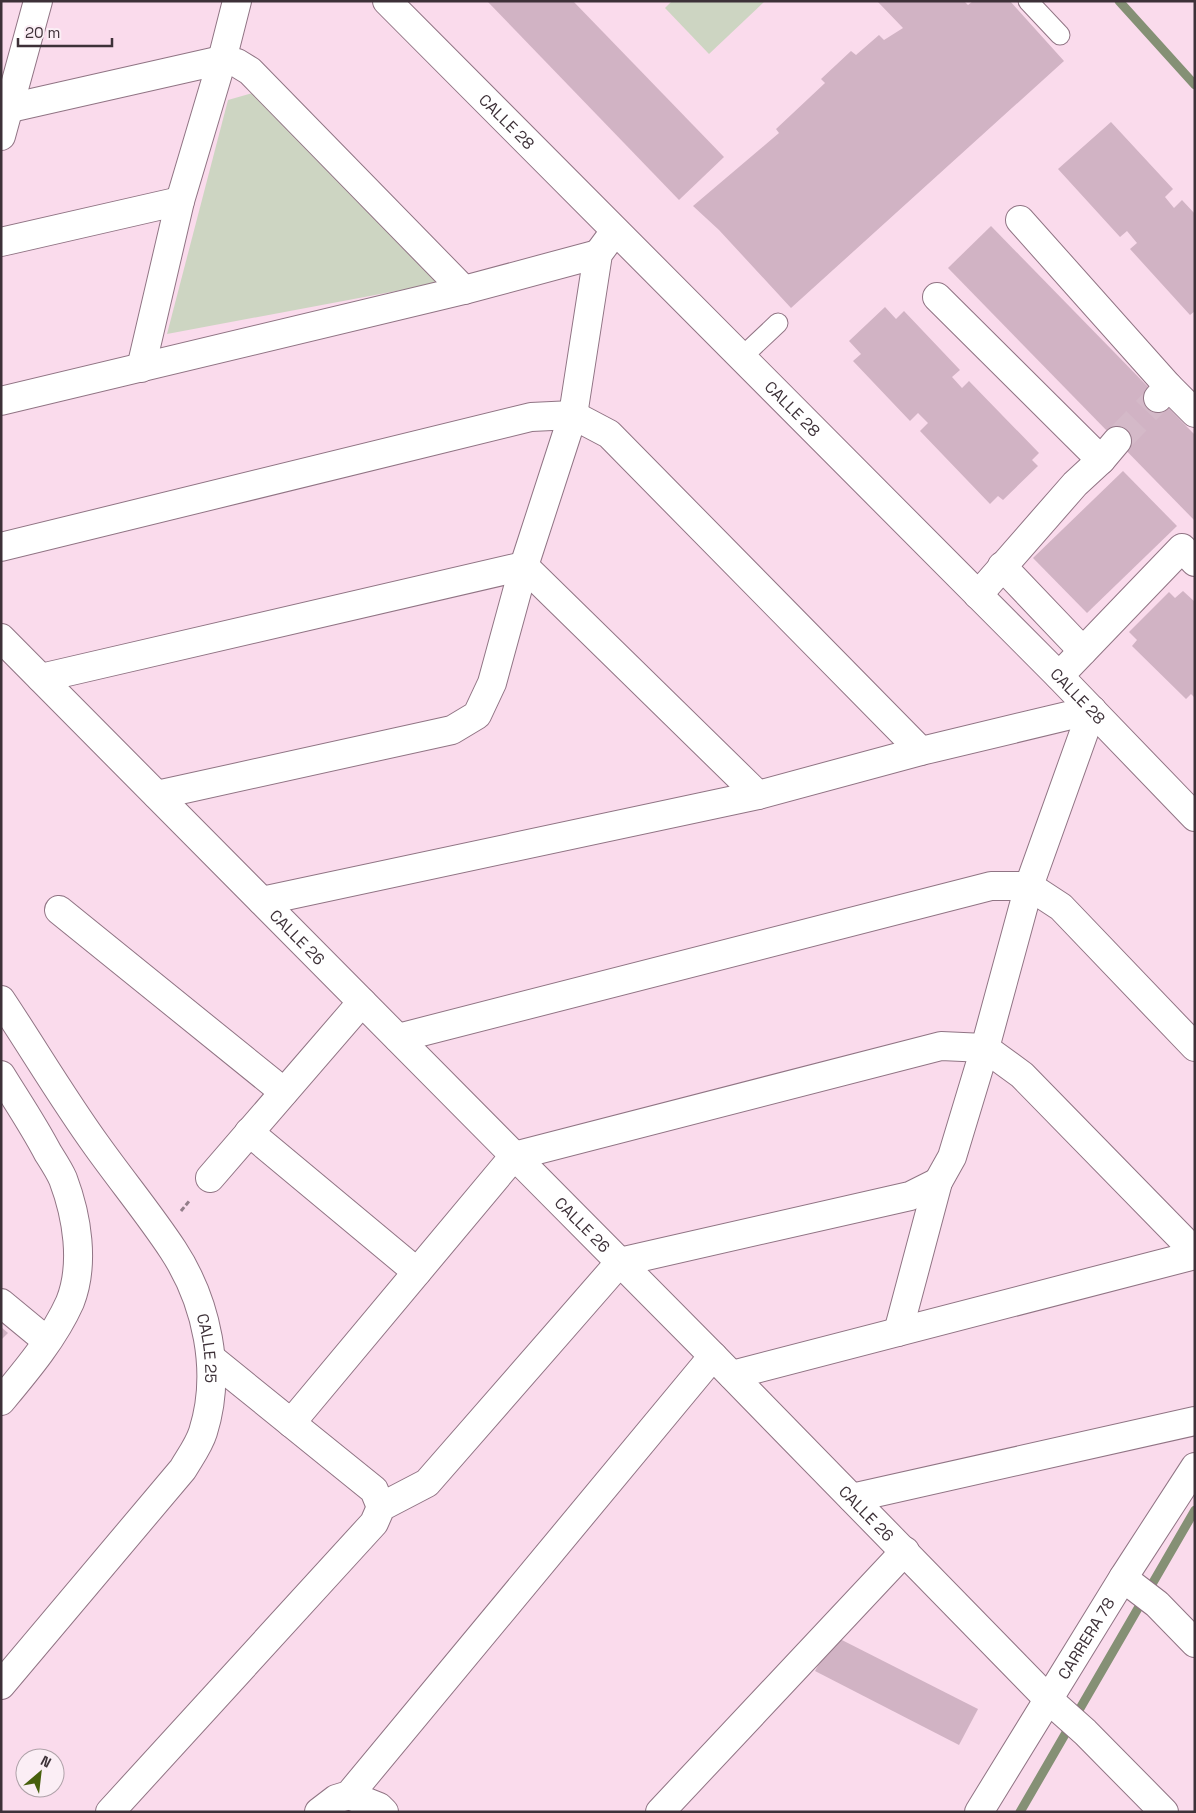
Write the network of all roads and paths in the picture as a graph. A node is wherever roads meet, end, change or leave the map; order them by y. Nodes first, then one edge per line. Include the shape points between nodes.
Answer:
1 (38, 1) edge
2 (237, 1) edge
3 (388, 1) edge
4 (1028, 1) edge
5 (1060, 36) dead end
6 (222, 60) junction
7 (10, 108) junction
8 (1, 136) edge
9 (180, 200) junction
10 (1020, 220) dead end
11 (615, 231) junction
12 (1, 242) edge
13 (598, 254) junction
14 (464, 290) junction
15 (937, 297) dead end
16 (778, 323) dead end
17 (742, 357) junction
18 (141, 368) junction
19 (1, 401) edge
20 (1195, 413) edge
21 (573, 415) junction
22 (1, 547) edge
23 (1190, 548) edge
24 (524, 566) junction
25 (1002, 566) junction
26 (978, 595) junction
27 (1, 638) edge
28 (1083, 651) junction
29 (22, 670) edge
30 (1059, 676) junction
31 (1092, 710) junction
32 (921, 751) junction
33 (158, 795) junction
34 (758, 795) junction
35 (1195, 817) edge
36 (1030, 886) junction
37 (262, 901) junction
38 (59, 910) dead end
39 (1, 1000) edge
40 (362, 1002) junction
41 (398, 1038) junction
42 (1195, 1047) edge
43 (985, 1048) junction
44 (1, 1075) edge
45 (284, 1092) junction
46 (249, 1132) junction
47 (514, 1156) junction
48 (210, 1178) joint
49 (938, 1182) junction
50 (161, 1234) junction
51 (1195, 1253) edge
52 (620, 1262) junction
53 (418, 1272) junction
54 (1, 1303) edge
55 (898, 1332) junction
56 (47, 1341) junction
57 (714, 1356) junction
58 (212, 1359) junction
59 (732, 1375) junction
60 (1, 1402) edge
61 (1195, 1421) edge
62 (291, 1424) junction
63 (1195, 1467) edge
64 (852, 1498) junction
65 (381, 1507) junction
66 (906, 1551) junction
67 (1128, 1583) junction
68 (1195, 1643) edge
69 (1, 1685) edge
70 (1056, 1706) junction
71 (349, 1795) junction
72 (110, 1812) edge
73 (319, 1812) edge
74 (384, 1812) edge
75 (660, 1812) edge
76 (979, 1812) edge
77 (1164, 1812) edge

1 - 7 street
2 - 6 street
3 - 11 street, CALLE 28
4 - 5 lane
6 - 7 street
6 - 9 street
6 - 14 street via 237,63 250,72
7 - 8 street
9 - 12 street
9 - 18 street
10 - 20 street via 1163,392
11 - 13 street
11 - 17 street, CALLE 28
13 - 14 street
13 - 21 street
14 - 18 street
15 - 25 street via 1109,451
16 - 17 lane
17 - 26 street, CALLE 28
18 - 19 street
21 - 22 street via 531,417
21 - 24 street
21 - 32 street via 609,434
23 - 28 street
24 - 29 street
24 - 33 street via 492,683 477,715 452,730
24 - 34 street
25 - 26 street
25 - 28 street
26 - 30 street, CALLE 28
27 - 29 street, CALLE 26
28 - 30 street
29 - 33 street, CALLE 26
30 - 31 street, CALLE 28
31 - 32 street
31 - 35 street, CALLE 28
31 - 36 street
32 - 34 street
33 - 37 street, CALLE 26
34 - 37 street
36 - 41 street via 992,886
36 - 42 street via 1061,907
36 - 43 street
37 - 40 street, CALLE 26
38 - 45 street
39 - 50 street, CALLE 25 via 95,1144
40 - 41 street, CALLE 26
40 - 45 street
41 - 47 street, CALLE 26
43 - 47 street via 941,1046
43 - 49 street via 952,1157
43 - 51 street via 1022,1075
44 - 56 street via 63,1179 78,1232 78,1269 70,1300
45 - 46 street
46 - 48 street
46 - 53 street
47 - 52 street, CALLE 26
47 - 53 street
48 - 50 path
49 - 52 street via 910,1196
49 - 55 street
50 - 58 street, CALLE 25 via 195,1291
51 - 55 street
52 - 57 street, CALLE 26
52 - 65 street via 427,1483
53 - 62 street
54 - 56 street
55 - 59 street
56 - 60 street
57 - 59 street, CALLE 26
57 - 71 street
58 - 62 street
58 - 69 street, CALLE 25 via 211,1396 203,1433 184,1469
59 - 64 street, CALLE 26
61 - 64 street
62 - 65 street via 374,1490
63 - 67 street, CARRERA 78
64 - 66 street, CALLE 26
65 - 72 street via 374,1523
66 - 70 street, CALLE 26
66 - 75 street
67 - 68 street via 1157,1604
67 - 70 street, CARRERA 78
70 - 76 street, CARRERA 78
70 - 77 street, CALLE 26
71 - 73 street via 336,1799
71 - 74 street

